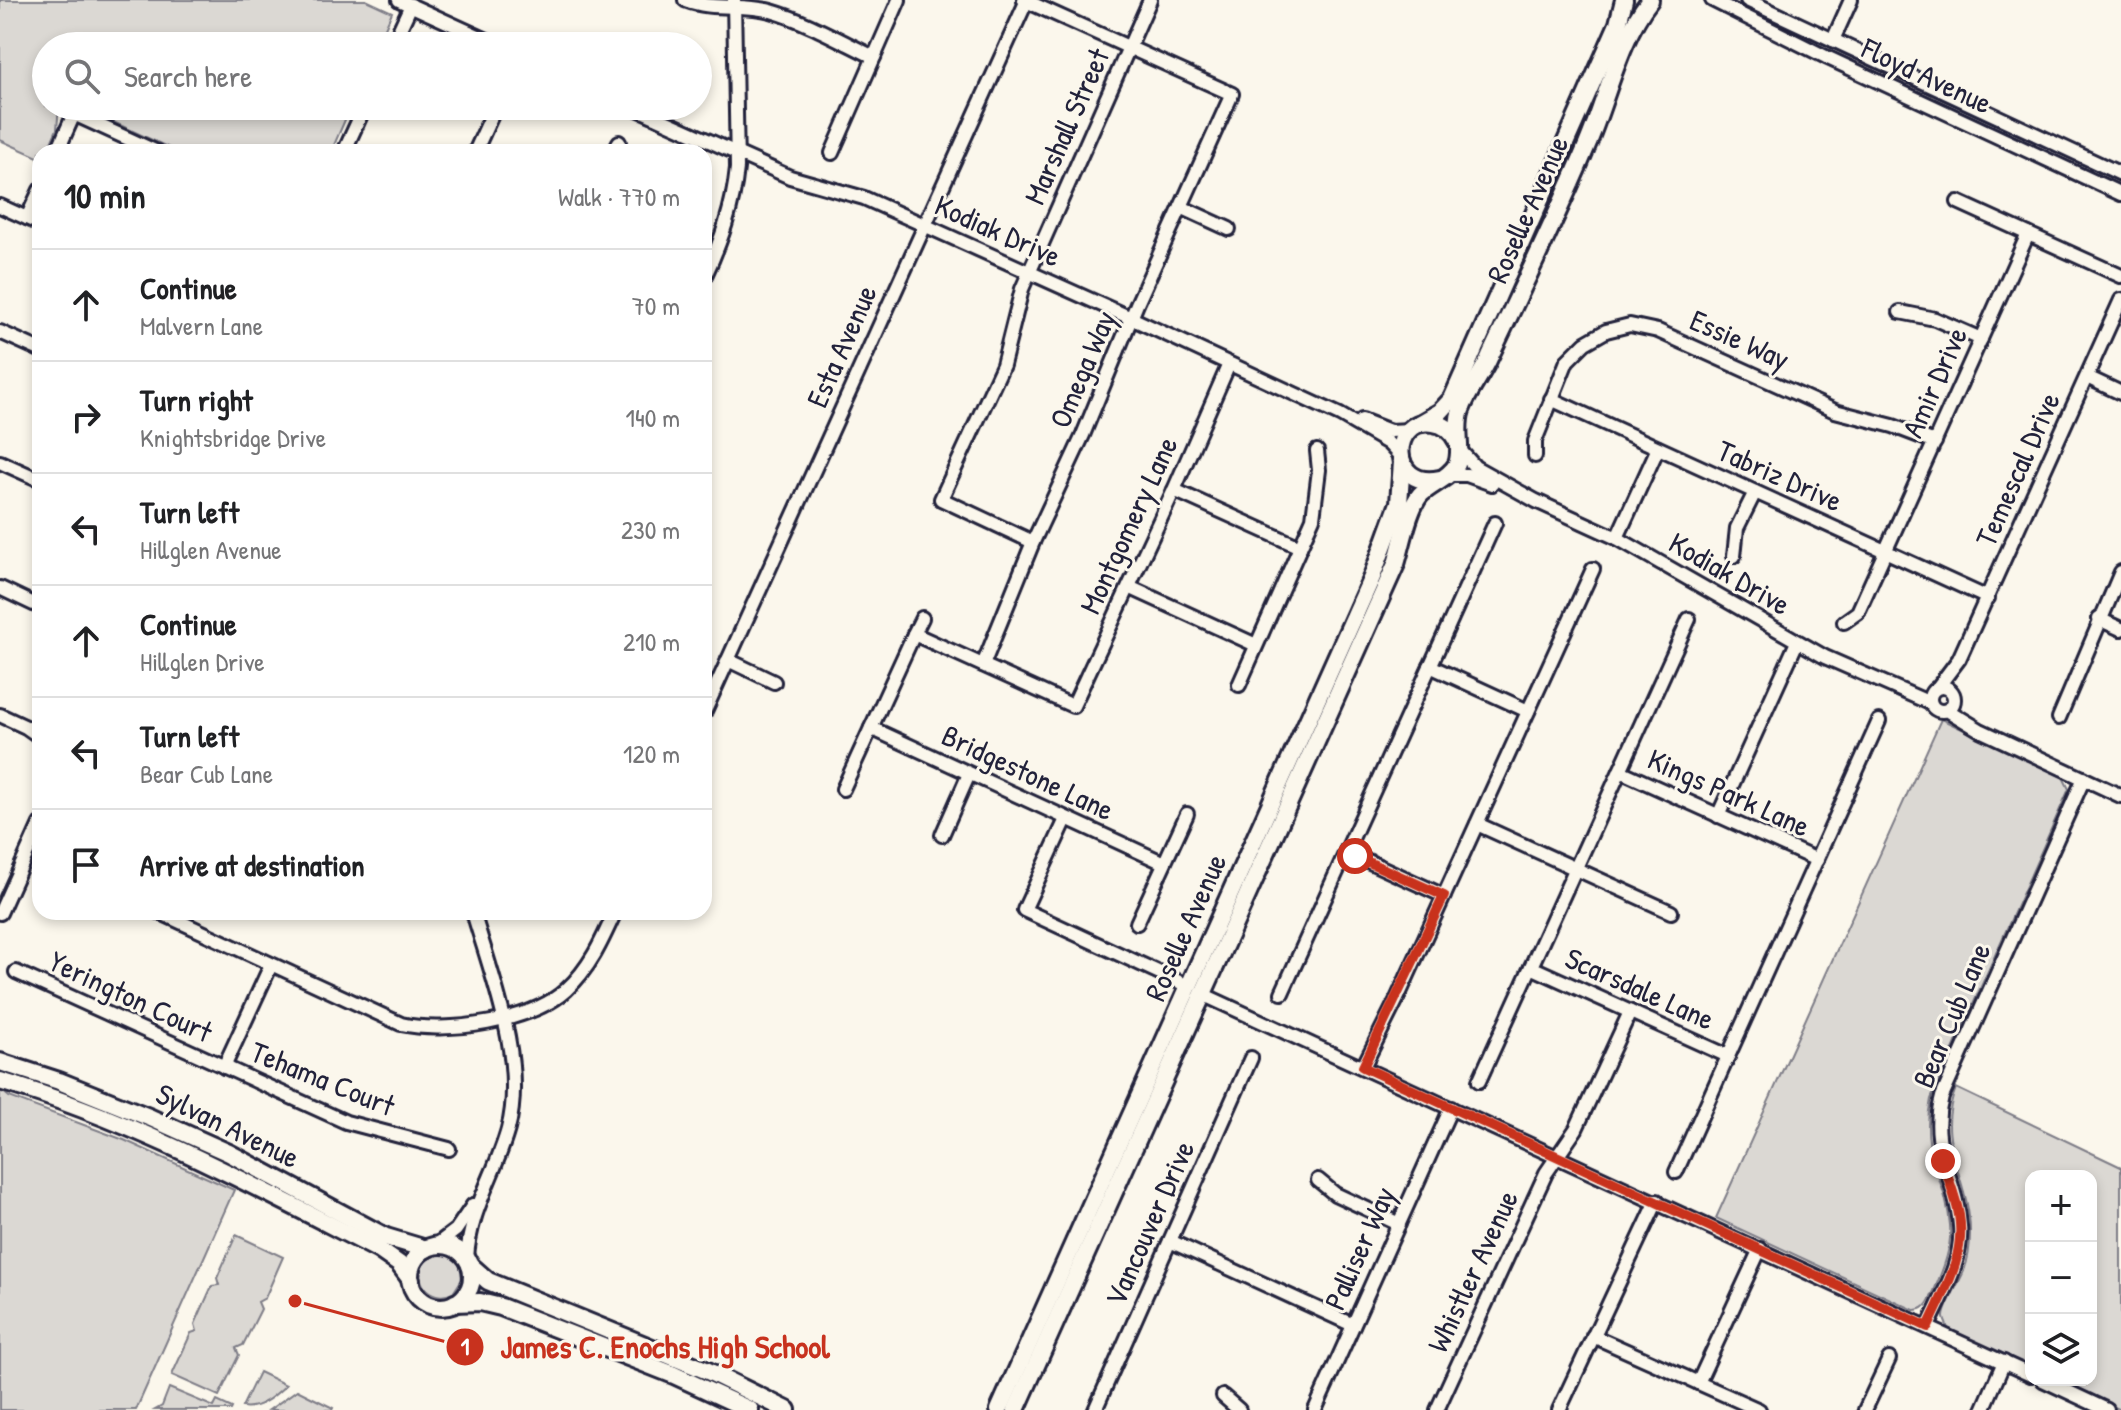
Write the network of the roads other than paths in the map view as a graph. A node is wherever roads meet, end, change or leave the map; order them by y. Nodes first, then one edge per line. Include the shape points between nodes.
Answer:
1 (685, 0) edge
2 (899, 0) edge
3 (1026, 0) edge
4 (1150, 0) edge
5 (1624, 0) edge
6 (1650, 0) edge
7 (1712, 0) edge
8 (1747, 0) edge
9 (1851, 0) edge
10 (405, 3) edge
11 (734, 3) edge
12 (396, 32) edge
13 (469, 32) edge
14 (1833, 40) junction
15 (1130, 48) junction
16 (874, 57) junction
17 (71, 120) edge
18 (87, 120) edge
19 (359, 120) edge
20 (490, 120) edge
21 (663, 120) edge
22 (61, 144) edge
23 (140, 144) edge
24 (350, 144) edge
25 (479, 144) edge
26 (737, 153) junction
27 (832, 153) dead end
28 (2121, 174) edge
29 (2121, 194) edge
30 (1958, 202) dead end
31 (0, 206) edge
32 (32, 207) edge
33 (1181, 207) junction
34 (27, 218) junction
35 (32, 220) edge
36 (924, 225) junction
37 (1229, 229) dead end
38 (2028, 234) junction
39 (712, 258) edge
40 (1029, 273) junction
41 (2121, 276) edge
42 (2121, 300) edge
43 (1900, 312) dead end
44 (1131, 318) junction
45 (0, 332) edge
46 (1981, 339) junction
47 (32, 346) edge
48 (1229, 364) junction
49 (2087, 377) junction
50 (2121, 393) edge
51 (1551, 399) junction
52 (1340, 415) junction
53 (1415, 427) junction
54 (1935, 442) junction
55 (1458, 445) junction
56 (1658, 448) junction
57 (1317, 451) dead end
58 (1535, 456) dead end
59 (1401, 459) junction
60 (0, 462) edge
61 (32, 476) edge
62 (1444, 477) junction
63 (1174, 490) junction
64 (1755, 492) junction
65 (1536, 501) junction
66 (1495, 523) dead end
67 (1617, 538) junction
68 (1033, 542) junction
69 (1300, 547) junction
70 (1887, 552) junction
71 (1734, 556) dead end
72 (1593, 569) dead end
73 (2121, 572) edge
74 (1129, 587) junction
75 (0, 588) edge
76 (1988, 598) junction
77 (32, 603) edge
78 (922, 618) dead end
79 (1689, 619) dead end
80 (2099, 619) junction
81 (1844, 622) dead end
82 (2121, 629) edge
83 (914, 634) junction
84 (1797, 642) junction
85 (1256, 645) junction
86 (1959, 659) junction
87 (728, 660) junction
88 (983, 665) junction
89 (1430, 666) junction
90 (774, 682) dead end
91 (1239, 685) dead end
92 (1899, 688) junction
93 (1936, 688) junction
94 (1953, 694) junction
95 (712, 695) edge
96 (1930, 703) junction
97 (1947, 710) junction
98 (1528, 711) junction
99 (0, 715) edge
100 (2059, 718) dead end
101 (1879, 721) dead end
102 (26, 727) junction
103 (32, 727) edge
104 (871, 728) junction
105 (32, 731) edge
106 (1993, 735) junction
107 (1620, 771) junction
108 (969, 774) junction
109 (2084, 778) junction
110 (843, 789) dead end
111 (2121, 796) edge
112 (1187, 814) dead end
113 (1718, 816) junction
114 (1066, 819) junction
115 (1477, 824) junction
116 (942, 835) dead end
117 (32, 842) edge
118 (1346, 851) junction
119 (1817, 860) junction
120 (1164, 863) junction
121 (1575, 869) junction
122 (1444, 896) junction
123 (1671, 912) dead end
124 (0, 913) edge
125 (188, 920) edge
126 (475, 920) edge
127 (611, 920) edge
128 (1137, 923) dead end
129 (271, 965) junction
130 (1531, 967) junction
131 (16, 972) dead end
132 (1195, 990) junction
133 (1282, 993) dead end
134 (1630, 1012) junction
135 (502, 1018) junction
136 (1728, 1056) junction
137 (1251, 1058) dead end
138 (0, 1062) edge
139 (224, 1067) junction
140 (1363, 1067) junction
141 (0, 1081) edge
142 (1479, 1081) dead end
143 (1451, 1108) junction
144 (449, 1149) dead end
145 (1559, 1156) junction
146 (1676, 1172) dead end
147 (1318, 1180) dead end
148 (484, 1188) junction
149 (1657, 1201) junction
150 (1399, 1224) junction
151 (1170, 1241) junction
152 (431, 1247) junction
153 (1760, 1249) junction
154 (469, 1262) junction
155 (411, 1280) junction
156 (455, 1303) junction
157 (1353, 1325) junction
158 (1928, 1327) junction
159 (1593, 1336) junction
160 (1889, 1359) dead end
161 (2004, 1362) junction
162 (2025, 1372) edge
163 (1698, 1383) junction
164 (2056, 1386) edge
165 (1223, 1396) dead end
166 (750, 1410) edge
167 (787, 1410) edge
168 (999, 1410) edge
169 (1016, 1410) edge
170 (1095, 1410) edge
171 (1239, 1410) edge
172 (1315, 1410) edge
173 (1437, 1410) edge
174 (1559, 1410) edge
175 (1759, 1410) edge
176 (1865, 1410) edge
177 (1983, 1410) edge
178 (2107, 1410) edge

1 - 11 street
2 - 16 street
3 - 15 street
3 - 36 street, Esta Avenue
4 - 15 street, Marshall Street
5 - 53 main road, Roselle Avenue via 1452,399
6 - 55 main road, Roselle Avenue via 1636,20 1543,243 1464,402 1456,429
7 - 29 street, Floyd Avenue
8 - 14 street, Floyd Avenue
9 - 14 street
10 - 12 street
10 - 13 street
11 - 16 street via 771,11
11 - 26 street
14 - 28 street, Floyd Avenue
15 - 33 street, Omega Way via 1232,94
15 - 40 street, Marshall Street
16 - 27 street
17 - 22 street
18 - 23 street
19 - 24 street
20 - 25 street
21 - 26 street, Kodiak Drive
26 - 36 street, Kodiak Drive
26 - 39 street via 732,207
30 - 38 street
31 - 34 street
32 - 34 street
33 - 37 street
33 - 44 street, Omega Way
34 - 35 street
36 - 40 street, Kodiak Drive
36 - 87 street, Esta Avenue
38 - 41 street
38 - 46 street, Amir Drive
40 - 44 street, Kodiak Drive
40 - 68 street, Marshall Street via 1003,365 941,499
42 - 49 street, Temescal Drive
43 - 46 street via 1935,319
44 - 48 street, Kodiak Drive
44 - 68 street, Omega Way
45 - 47 street
46 - 54 street, Amir Drive
48 - 52 street, Kodiak Drive
48 - 63 street, Montgomery Lane
49 - 50 street
49 - 76 street, Temescal Drive
51 - 54 street, Essie Way via 1567,361 1585,343 1630,325 1658,331 1835,411
51 - 56 street, Tabriz Drive
51 - 58 street, Essie Way via 1535,441
52 - 53 street, Kodiak Drive via 1390,431
52 - 59 street, Kodiak Drive via 1388,443
53 - 55 main road via 1443,425
53 - 59 main road via 1402,440
54 - 70 street, Amir Drive
55 - 62 main road via 1456,465
55 - 65 street, Kodiak Drive via 1475,467
56 - 64 street, Tabriz Drive
56 - 67 street
57 - 69 street via 1318,494
59 - 62 main road via 1419,479
59 - 132 main road, Roselle Avenue via 1398,505 1372,577 1224,906
60 - 61 street
62 - 65 street, Kodiak Drive via 1467,475
62 - 132 main road, Roselle Avenue via 1414,504 1396,564
63 - 69 street
63 - 74 street, Montgomery Lane
64 - 70 street, Tabriz Drive
64 - 71 street via 1737,528
65 - 67 street, Kodiak Drive
66 - 89 street
67 - 84 street, Kodiak Drive
68 - 88 street, Omega Way
69 - 85 street
70 - 76 street, Tabriz Drive
70 - 81 street, Amir Drive via 1858,612
72 - 98 street
73 - 80 street
74 - 85 street
74 - 88 street, Montgomery Lane via 1073,706
75 - 77 street
76 - 86 street, Temescal Drive
78 - 83 street
79 - 107 street
80 - 82 street
80 - 100 street
83 - 88 street
83 - 104 street
84 - 92 street, Kodiak Drive
84 - 113 street
85 - 91 street
86 - 93 street, Temescal Drive
86 - 94 street, Temescal Drive
87 - 90 street
87 - 95 street, Esta Avenue
89 - 98 street
89 - 118 street
92 - 93 street, Kodiak Drive
92 - 96 street, Kodiak Drive
93 - 94 street via 1946,687
93 - 96 street
94 - 97 street
94 - 106 street
96 - 97 street
97 - 106 street
98 - 115 street
99 - 102 street
101 - 119 street
102 - 103 street
102 - 105 street
104 - 108 street, Bridgestone Lane
104 - 110 street
106 - 109 street
107 - 113 street, Kings Park Lane
107 - 121 street
108 - 114 street, Bridgestone Lane
108 - 116 street
109 - 111 street
109 - 158 street, Bear Cub Lane via 1942,1097 1938,1140 1958,1212 1959,1248
112 - 120 street
113 - 119 street, Kings Park Lane
114 - 120 street, Bridgestone Lane
114 - 132 street via 1024,910
115 - 121 street
115 - 122 street
117 - 124 street
118 - 122 street
118 - 133 street
119 - 136 street
120 - 128 street
121 - 123 street
121 - 130 street
122 - 140 street
125 - 129 street
126 - 135 street
127 - 135 street via 597,950 568,988 546,1004
129 - 135 street via 401,1024 451,1029
129 - 139 street
130 - 134 street, Scarsdale Lane
130 - 142 street
131 - 139 street, Yerington Court
132 - 140 street
132 - 168 main road, Roselle Avenue
132 - 169 main road, Roselle Avenue
134 - 136 street, Scarsdale Lane
134 - 145 street, Whistler Avenue
135 - 148 street via 514,1094 507,1132
136 - 146 street
137 - 151 street, Vancouver Drive
138 - 152 main road, Sylvan Avenue via 151,1118 243,1160 386,1237
139 - 144 street, Tehama Court via 346,1122
140 - 143 street
141 - 155 main road, Sylvan Avenue via 212,1164 379,1250
143 - 145 street
143 - 150 street, Palliser Way
145 - 149 street
145 - 173 street, Whistler Avenue via 1546,1173
147 - 150 street via 1335,1194
148 - 152 street via 459,1226
148 - 154 street via 469,1233
149 - 153 street
149 - 159 street
150 - 157 street, Palliser Way
151 - 157 street
151 - 170 street, Vancouver Drive
152 - 154 main road via 455,1248
152 - 155 main road via 414,1261
153 - 158 street
153 - 163 street
154 - 156 main road via 470,1286
154 - 167 main road via 488,1281 708,1371
155 - 156 main road via 418,1296 430,1304
156 - 166 main road via 480,1302 514,1311
157 - 172 street, Palliser Way
158 - 161 street
159 - 163 street
159 - 174 street
160 - 176 street
161 - 162 street
161 - 177 street
163 - 175 street
164 - 178 street
165 - 171 street

